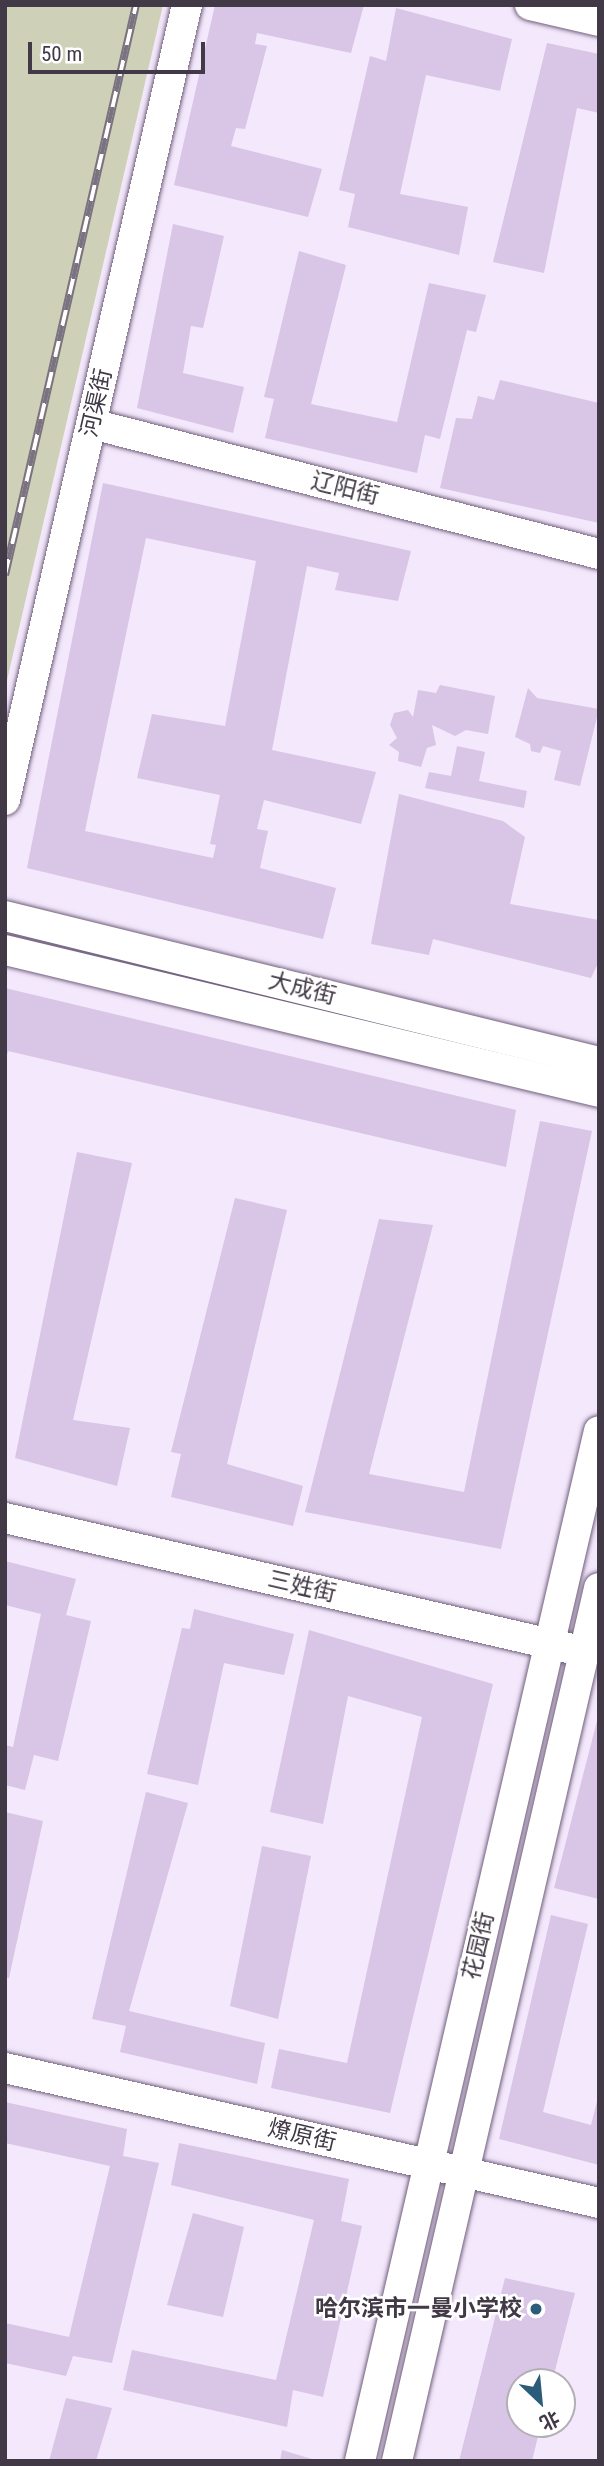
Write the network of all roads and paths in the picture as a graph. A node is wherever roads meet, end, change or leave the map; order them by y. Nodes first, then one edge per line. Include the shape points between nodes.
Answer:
1 (187, 5) edge
2 (530, 5) edge
3 (599, 21) edge
4 (92, 424) junction
5 (599, 554) edge
6 (5, 800) edge
7 (5, 916) edge
8 (5, 950) edge
9 (599, 1062) edge
10 (599, 1092) edge
11 (599, 1431) edge
12 (5, 1518) edge
13 (599, 1588) edge
14 (549, 1644) junction
15 (591, 1653) edge
16 (5, 2068) edge
17 (428, 2165) junction
18 (464, 2173) junction
19 (599, 2203) edge
20 (360, 2461) edge
21 (397, 2461) edge

1 - 4 main road, 河渠街
2 - 3 main road
4 - 5 main road, 辽阳街
4 - 6 main road, 河渠街
7 - 9 main road, 大成街
8 - 10 main road, 大成街
11 - 14 main road, 花园街
12 - 14 main road, 三姓街
13 - 15 main road, 花园街
14 - 15 main road, 三姓街
14 - 17 main road, 花园街
15 - 18 main road, 花园街
16 - 17 main road, 燎原街
17 - 18 main road, 燎原街
17 - 20 main road, 花园街
18 - 19 main road, 燎原街
18 - 21 main road, 花园街

